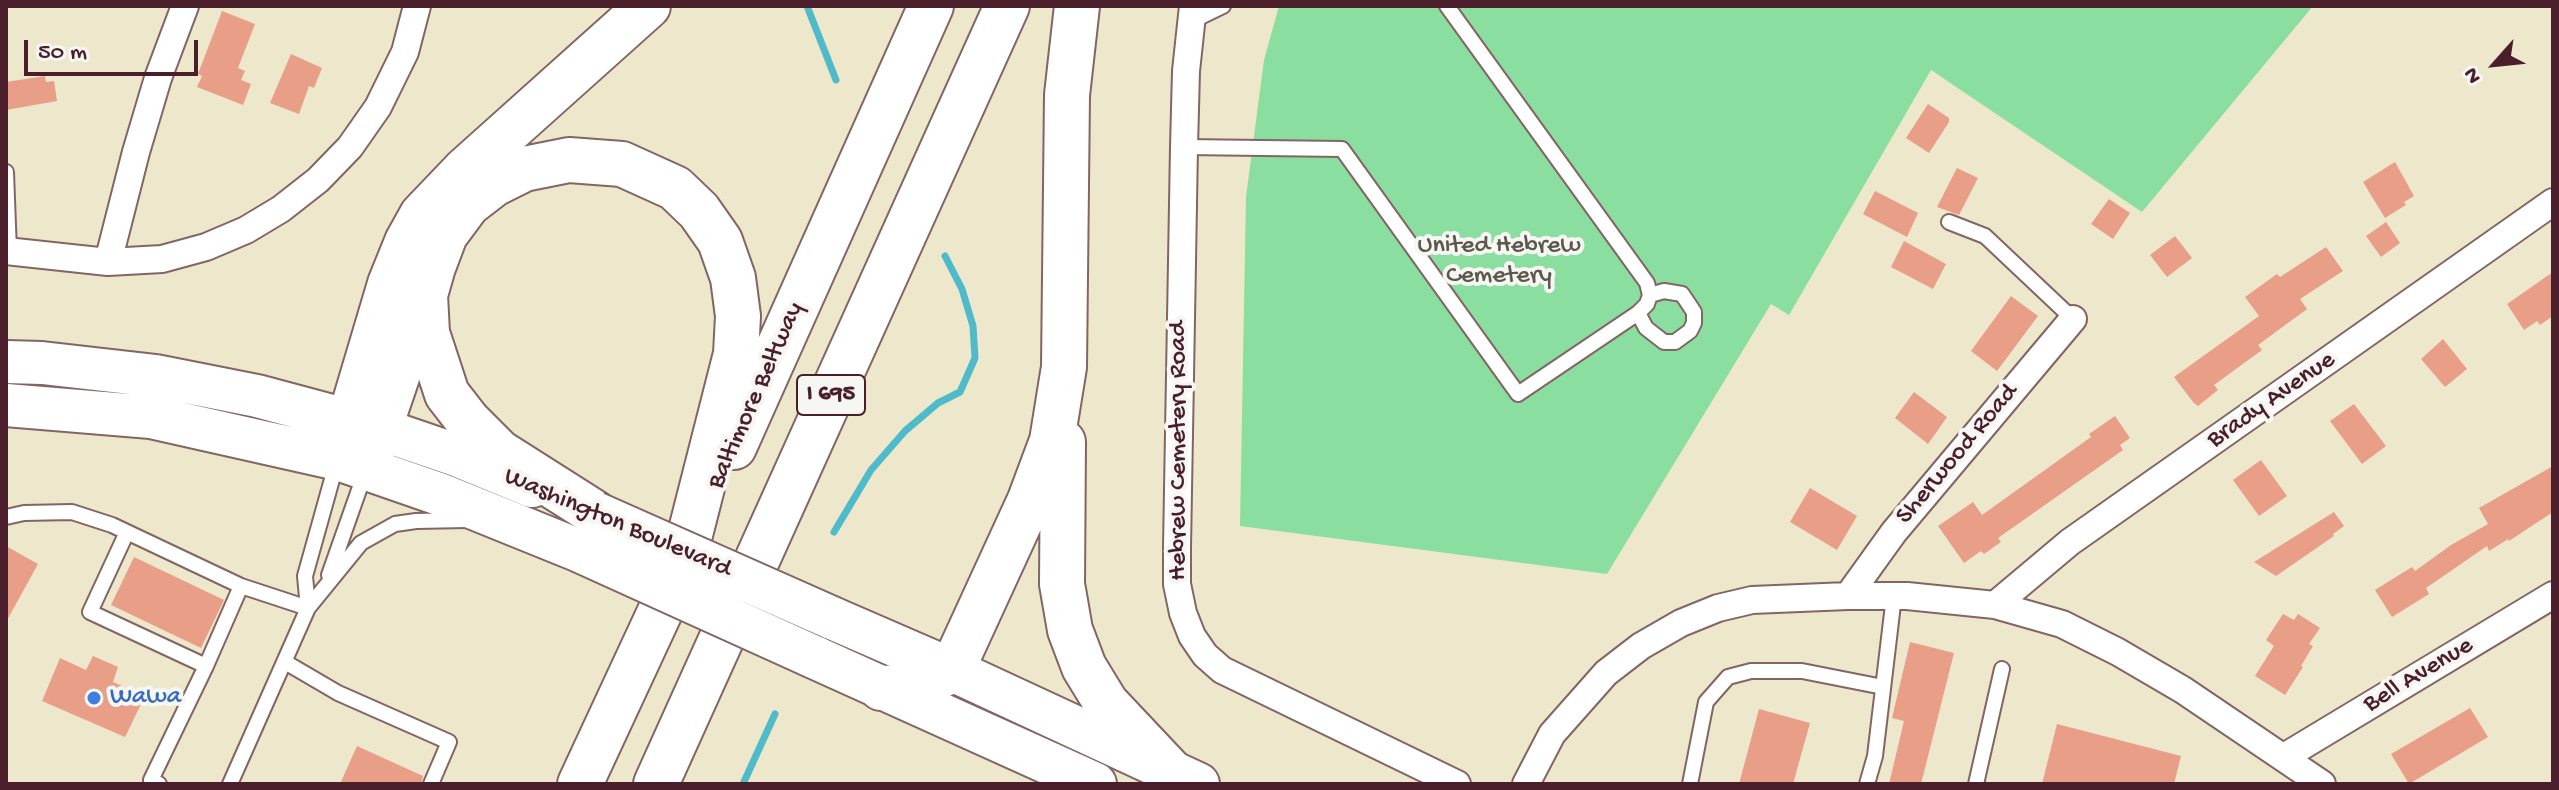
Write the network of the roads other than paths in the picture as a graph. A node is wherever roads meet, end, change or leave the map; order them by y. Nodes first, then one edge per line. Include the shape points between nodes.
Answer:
1 (185, 6) edge
2 (417, 6) edge
3 (648, 6) edge
4 (931, 6) edge
5 (1007, 6) edge
6 (1077, 6) edge
7 (1223, 6) edge
8 (1447, 6) edge
9 (1191, 14) edge
10 (1184, 147) junction
11 (6, 172) edge
12 (2553, 202) edge
13 (1949, 222) dead end
14 (7, 251) edge
15 (108, 262) junction
16 (425, 295) junction
17 (1650, 295) junction
18 (1638, 313) junction
19 (2073, 319) joint
20 (6, 362) edge
21 (1064, 367) junction
22 (6, 405) edge
23 (358, 444) junction
24 (6, 517) edge
25 (507, 520) junction
26 (127, 532) junction
27 (588, 532) junction
28 (684, 558) junction
29 (326, 583) junction
30 (241, 586) junction
31 (2553, 595) edge
32 (1848, 596) junction
33 (1894, 596) junction
34 (1995, 605) junction
35 (308, 608) junction
36 (285, 662) junction
37 (206, 666) junction
38 (2002, 669) dead end
39 (952, 670) junction
40 (1883, 687) junction
41 (881, 688) junction
42 (2284, 757) junction
43 (1185, 778) edge
44 (159, 784) edge
45 (230, 784) edge
46 (431, 784) edge
47 (580, 784) edge
48 (656, 784) edge
49 (1095, 784) edge
50 (1457, 784) edge
51 (1526, 784) edge
52 (1690, 784) edge
53 (1867, 784) edge
54 (1976, 784) edge
55 (2322, 784) edge

1 - 15 street via 158,78
2 - 15 street via 405,52 378,107 318,180 246,230 206,247 162,259
3 - 23 highway via 422,215 390,284
4 - 28 highway, Baltimore Beltway / I 695
5 - 48 highway, I 695
6 - 21 highway via 1067,95
7 - 9 lane
8 - 17 lane via 1647,283
9 - 10 street, Hebrew Cemetery Road
10 - 18 lane via 1342,149 1518,394
10 - 50 street, Hebrew Cemetery Road via 1177,584 1192,636 1222,670
11 - 14 lane
12 - 34 street, Brady Avenue via 2070,542
13 - 19 lane via 1985,236
14 - 15 street
16 - 23 highway
16 - 27 highway via 427,333 447,394 499,452
16 - 28 highway via 445,235 468,204 524,169 569,160 622,164 675,188 699,211 729,265 738,316 736,354
17 - 18 lane
17 - 18 lane via 1682,294 1694,312 1690,331 1675,342 1664,342 1646,328
19 - 32 street, Sherwood Road via 1894,532
20 - 23 main road, Washington Boulevard via 156,376 257,396
21 - 39 highway via 1052,441
21 - 43 highway via 1062,584 1070,630 1106,703
22 - 23 main road, Washington Boulevard via 151,417
23 - 25 main road, Washington Boulevard
23 - 27 main road, Washington Boulevard via 459,456
23 - 29 lane
23 - 35 lane via 305,576
24 - 26 lane via 72,512
25 - 27 main road, Washington Boulevard
25 - 29 lane via 395,524 361,543
26 - 30 lane
26 - 37 lane via 90,612
27 - 39 main road, Washington Boulevard, bridge via 832,618
27 - 41 main road, Washington Boulevard, bridge via 814,657
28 - 47 highway, Baltimore Beltway / I 695
29 - 35 lane
30 - 35 lane
30 - 37 lane
31 - 42 street, Bell Avenue
32 - 33 street
32 - 51 street via 1752,600 1718,608 1641,646 1576,704 1552,734
33 - 34 street
33 - 40 lane
34 - 42 street via 2062,624 2118,652
35 - 36 lane
36 - 45 lane
36 - 46 lane via 338,693 449,742
37 - 44 lane via 151,780
38 - 54 lane
39 - 41 highway via 907,687
39 - 43 main road, Washington Boulevard
40 - 52 lane via 1802,671 1751,671 1728,677 1706,702
40 - 53 lane
41 - 49 main road, Washington Boulevard
42 - 55 street

